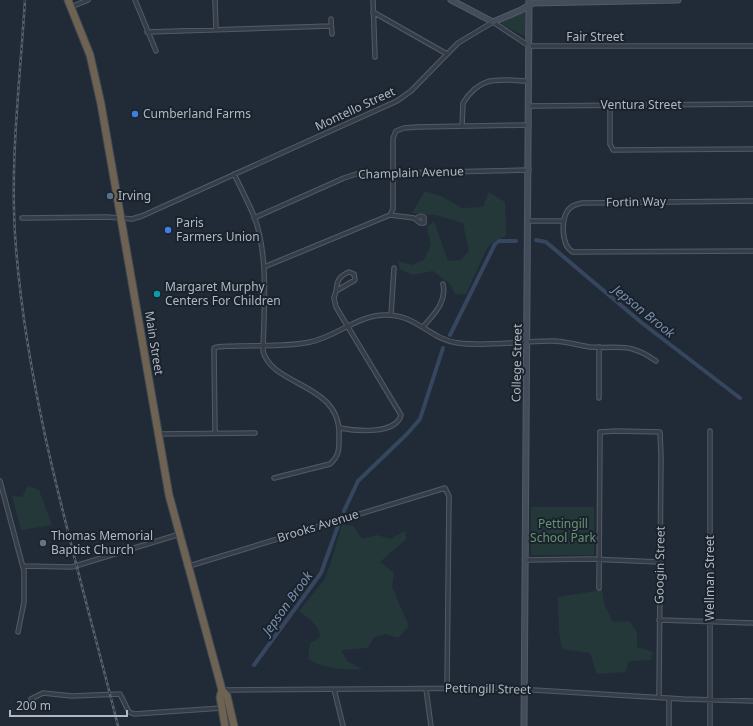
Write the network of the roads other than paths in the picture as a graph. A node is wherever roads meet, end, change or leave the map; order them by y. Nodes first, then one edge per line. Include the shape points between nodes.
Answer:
1 (88, 0) edge
2 (135, 0) edge
3 (215, 0) edge
4 (373, 0) edge
5 (450, 0) edge
6 (529, 0) edge
7 (678, 0) edge
8 (593, 1) edge
9 (69, 3) edge
10 (529, 6) junction
11 (373, 12) junction
12 (331, 19) dead end
13 (493, 22) junction
14 (331, 26) junction
15 (216, 29) junction
16 (147, 32) junction
17 (332, 34) dead end
18 (529, 46) junction
19 (753, 46) edge
20 (156, 51) dead end
21 (447, 54) junction
22 (375, 57) dead end
23 (530, 81) junction
24 (753, 104) edge
25 (610, 105) junction
26 (529, 106) junction
27 (529, 125) junction
28 (462, 126) junction
29 (753, 149) edge
30 (529, 170) junction
31 (393, 173) junction
32 (234, 174) junction
33 (753, 201) edge
34 (390, 215) junction
35 (418, 217) dead end
36 (22, 218) dead end
37 (254, 218) junction
38 (122, 219) junction
39 (529, 221) junction
40 (564, 221) junction
41 (753, 251) edge
42 (264, 267) junction
43 (394, 268) dead end
44 (443, 284) dead end
45 (336, 291) junction
46 (391, 315) junction
47 (346, 326) junction
48 (423, 327) junction
49 (528, 343) junction
50 (263, 345) junction
51 (599, 347) junction
52 (656, 361) dead end
53 (599, 398) dead end
54 (340, 428) junction
55 (710, 431) dead end
56 (215, 433) junction
57 (255, 433) dead end
58 (158, 434) junction
59 (274, 478) dead end
60 (0, 481) edge
61 (180, 534) junction
62 (526, 560) junction
63 (598, 560) junction
64 (660, 562) junction
65 (24, 566) junction
66 (189, 566) junction
67 (599, 588) dead end
68 (659, 620) junction
69 (710, 622) junction
70 (753, 623) edge
71 (18, 632) dead end
72 (447, 688) junction
73 (334, 689) junction
74 (426, 689) junction
75 (524, 689) junction
76 (222, 690) junction
77 (659, 698) junction
78 (669, 698) junction
79 (31, 699) dead end
80 (710, 700) junction
81 (753, 701) edge
82 (221, 708) junction
83 (229, 708) junction
84 (224, 726) edge
85 (234, 726) edge
86 (343, 726) edge
87 (431, 726) edge
88 (524, 726) edge
89 (669, 726) edge
90 (710, 726) edge

1 - 9 street
2 - 16 street
3 - 15 street
4 - 11 street
5 - 13 street
6 - 10 street, College Street
7 - 8 street, Montello Street
8 - 10 street, Montello Street via 533,3
9 - 38 highway, Main Street via 92,64
10 - 13 street, Montello Street
10 - 18 street, College Street
11 - 21 street
11 - 22 street
12 - 14 street
13 - 18 street
13 - 21 street, Montello Street via 469,35
14 - 15 street
14 - 17 street
15 - 16 street
16 - 20 street
18 - 19 street, Fair Street
18 - 23 street, College Street
21 - 32 street, Montello Street via 411,92 397,101
23 - 26 street, College Street
23 - 28 street via 491,80 482,83 463,103
24 - 25 street, Ventura Street
25 - 26 street, Ventura Street
25 - 29 street via 610,144 613,150
26 - 27 street, College Street
27 - 28 street
27 - 30 street, College Street
28 - 31 street via 404,128 396,131 393,138
30 - 31 street, Champlain Avenue
30 - 39 street, College Street
31 - 34 street
31 - 37 street, Champlain Avenue via 351,175
32 - 37 street
32 - 38 street, Montello Street via 142,216
33 - 40 street, Fortin Way via 582,203 571,207
34 - 35 street via 416,218 421,224 425,221 423,216
34 - 42 street
36 - 38 street, Montello Street
37 - 42 street
38 - 58 highway, Main Street
39 - 40 street
39 - 49 street, College Street
40 - 41 street via 565,242 568,250 573,252
42 - 50 street
43 - 46 street
44 - 48 street via 444,293 440,307
45 - 45 street via 355,280 354,274 349,272 341,276
45 - 47 street via 335,304
46 - 47 street via 371,316
46 - 48 street via 408,318
47 - 50 street via 315,341
47 - 54 street via 401,412 401,418 378,429 357,431
48 - 49 street via 456,343
49 - 51 street via 556,341
49 - 62 street, College Street
50 - 54 street via 268,363 322,398 337,418
50 - 56 street via 214,348
51 - 52 street via 636,348
51 - 53 street
54 - 59 street via 339,451 330,464
55 - 69 street, Wellman Street
56 - 57 street
56 - 58 street
58 - 61 highway, Main Street via 169,495
60 - 65 street
61 - 65 street via 72,567
61 - 66 highway, Main Street
62 - 63 street
62 - 75 street, College Street
63 - 64 street
63 - 64 street, Googin Street via 600,432 616,430 660,432
63 - 67 street
64 - 68 street, Googin Street
65 - 71 street via 24,602
66 - 72 street, Brooks Avenue via 437,489 447,489
66 - 76 highway, Main Street
68 - 69 street
68 - 77 street, Googin Street
69 - 70 street
69 - 80 street, Wellman Street
72 - 74 street, Pettingill Street
72 - 75 street, Pettingill Street
73 - 74 street, Pettingill Street
73 - 76 street, Pettingill Street
73 - 86 street
74 - 87 street
75 - 77 street, Pettingill Street
75 - 88 street, College Street
76 - 82 highway, Main Street
76 - 83 highway, Main Street via 227,696
77 - 78 street, Pettingill Street
78 - 80 street, Pettingill Street
78 - 89 street
79 - 82 street via 43,694 120,694 130,712 134,714
80 - 81 street, Pettingill Street
80 - 90 street, Wellman Street
82 - 83 street
82 - 84 highway, Main Street
83 - 85 highway, Main Street

